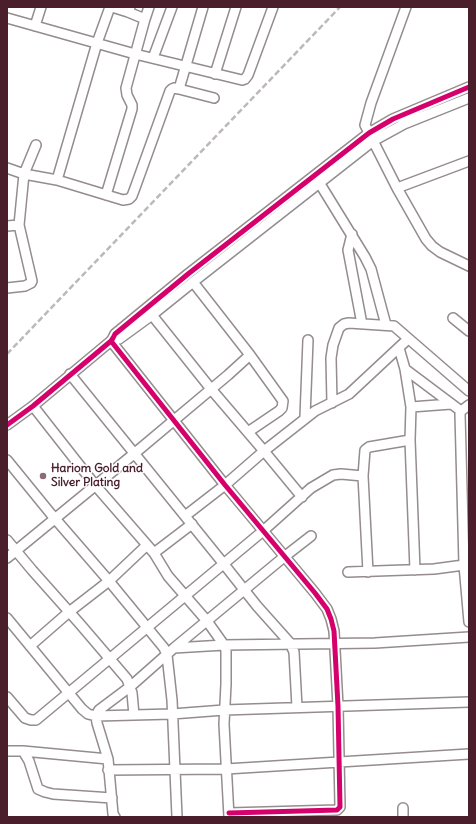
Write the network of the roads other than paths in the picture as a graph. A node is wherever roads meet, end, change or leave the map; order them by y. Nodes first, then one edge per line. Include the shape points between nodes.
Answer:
1 (41, 7) edge
2 (111, 7) edge
3 (149, 7) edge
4 (172, 7) edge
5 (202, 7) edge
6 (236, 7) edge
7 (273, 7) edge
8 (406, 7) edge
9 (129, 10) edge
10 (7, 18) edge
11 (145, 19) junction
12 (35, 26) junction
13 (97, 43) junction
14 (135, 54) junction
15 (153, 58) junction
16 (185, 66) junction
17 (215, 74) junction
18 (469, 87) edge
19 (179, 89) junction
20 (214, 98) dead end
21 (469, 98) edge
22 (371, 137) junction
23 (36, 145) dead end
24 (469, 161) edge
25 (7, 168) edge
26 (24, 174) junction
27 (318, 179) junction
28 (57, 180) junction
29 (397, 188) junction
30 (106, 195) junction
31 (18, 225) junction
32 (7, 226) edge
33 (352, 234) junction
34 (469, 266) edge
35 (192, 282) junction
36 (7, 288) edge
37 (152, 315) junction
38 (453, 318) dead end
39 (362, 324) junction
40 (386, 325) junction
41 (469, 331) edge
42 (408, 339) junction
43 (112, 340) junction
44 (308, 340) dead end
45 (399, 348) junction
46 (250, 355) junction
47 (405, 368) junction
48 (70, 374) junction
49 (211, 389) junction
50 (469, 391) edge
51 (332, 403) junction
52 (451, 404) junction
53 (33, 406) junction
54 (411, 406) junction
55 (465, 408) edge
56 (305, 417) junction
57 (174, 420) junction
58 (7, 426) edge
59 (248, 432) junction
60 (410, 440) junction
61 (264, 451) junction
62 (135, 453) junction
63 (7, 460) edge
64 (363, 476) junction
65 (95, 485) junction
66 (225, 485) junction
67 (302, 497) junction
68 (185, 516) junction
69 (55, 518) junction
70 (192, 524) junction
71 (263, 531) junction
72 (311, 536) dead end
73 (7, 540) edge
74 (146, 546) junction
75 (16, 551) junction
76 (154, 553) junction
77 (284, 556) junction
78 (7, 558) edge
79 (223, 563) junction
80 (464, 565) junction
81 (415, 570) junction
82 (348, 572) dead end
83 (368, 572) junction
84 (109, 581) junction
85 (244, 590) junction
86 (186, 596) junction
87 (70, 612) junction
88 (7, 618) edge
89 (207, 621) junction
90 (469, 622) edge
91 (147, 628) junction
92 (469, 637) edge
93 (290, 643) junction
94 (334, 643) junction
95 (224, 645) junction
96 (30, 646) junction
97 (171, 652) junction
98 (109, 658) junction
99 (131, 686) junction
100 (68, 692) junction
101 (7, 697) edge
102 (469, 702) edge
103 (338, 706) junction
104 (297, 707) junction
105 (224, 710) junction
106 (172, 714) junction
107 (134, 715) junction
108 (96, 716) junction
109 (7, 751) edge
110 (23, 751) junction
111 (469, 754) edge
112 (108, 759) junction
113 (339, 761) junction
114 (176, 769) junction
115 (226, 769) junction
116 (108, 770) junction
117 (112, 798) junction
118 (229, 815) edge
119 (115, 817) edge
120 (177, 817) edge

1 - 12 street
2 - 9 street
2 - 13 street
3 - 11 street
4 - 15 street
5 - 16 street
6 - 17 street
7 - 17 street via 245,79 238,80
8 - 22 street via 366,116 365,125
9 - 11 street
10 - 12 street
11 - 14 street
12 - 13 street
13 - 14 street
13 - 28 street
14 - 15 street
14 - 30 street via 126,88 132,109
15 - 16 street
16 - 17 street
16 - 19 street
18 - 22 street via 393,119
19 - 20 street
19 - 30 street via 172,88 170,91 132,196 123,200
21 - 22 street
22 - 27 street
22 - 29 street
23 - 26 street
24 - 29 street
25 - 26 street
26 - 28 street
26 - 31 street
27 - 33 street
27 - 35 street
27 - 43 street via 188,274 115,334
28 - 30 street
29 - 34 street via 432,246
31 - 32 street
31 - 36 street via 32,281 31,284 24,286
33 - 39 street via 348,250
33 - 40 street via 370,269
35 - 37 street
35 - 46 street
37 - 43 street via 119,338
37 - 49 street
38 - 41 street
39 - 40 street
39 - 51 street via 344,324 335,336 331,358
40 - 42 street via 394,326
42 - 45 street
42 - 50 street
43 - 48 street
43 - 57 street
44 - 56 street
45 - 47 street
45 - 51 street via 349,394
46 - 49 street
46 - 59 street via 283,401 283,405 279,411
47 - 52 street
47 - 54 street
48 - 53 street
48 - 62 street
49 - 57 street
49 - 59 street
51 - 56 street
52 - 54 street
52 - 55 street
53 - 58 street
53 - 65 street
54 - 60 street
55 - 80 street via 460,414
56 - 61 street
57 - 62 street
57 - 66 street
59 - 61 street
60 - 64 street via 369,447 365,450
60 - 81 street
61 - 66 street
61 - 67 street
62 - 65 street
62 - 68 street
63 - 69 street
64 - 67 street via 333,475 311,488
64 - 83 street
65 - 69 street
65 - 74 street
66 - 68 street
66 - 71 street
67 - 71 street
68 - 70 street
69 - 75 street
69 - 84 street
70 - 76 street
70 - 79 street
71 - 77 street
71 - 79 street
72 - 77 street
73 - 75 street
74 - 76 street
74 - 84 street
75 - 78 street
75 - 87 street
76 - 86 street via 168,576
77 - 85 street
77 - 94 street via 327,609 334,631
79 - 85 street
79 - 86 street
80 - 81 street
80 - 90 street
81 - 83 street
82 - 83 street
84 - 87 street
84 - 91 street
85 - 89 street
85 - 93 street
86 - 89 street
86 - 91 street
87 - 96 street
87 - 98 street
88 - 96 street
89 - 95 street
89 - 97 street
91 - 97 street via 164,648
91 - 98 street
92 - 94 street
93 - 94 street
93 - 95 street
93 - 104 street via 294,652
94 - 103 street
95 - 97 street
95 - 105 street
96 - 100 street
97 - 99 street
97 - 106 street
98 - 99 street
98 - 100 street
99 - 107 street
99 - 108 street via 99,710
100 - 101 street via 36,720 25,718
100 - 108 street via 82,709
102 - 103 street
103 - 104 street
103 - 113 street
104 - 105 street
105 - 106 street
105 - 115 street
106 - 107 street
106 - 114 street
107 - 108 street
108 - 112 street
109 - 110 street
110 - 112 street
110 - 117 street via 38,789 53,794
111 - 113 street
112 - 116 street
113 - 115 street
113 - 118 street via 340,807 336,810
114 - 115 street
114 - 116 street
114 - 120 street
115 - 118 street
116 - 117 street
117 - 119 street

